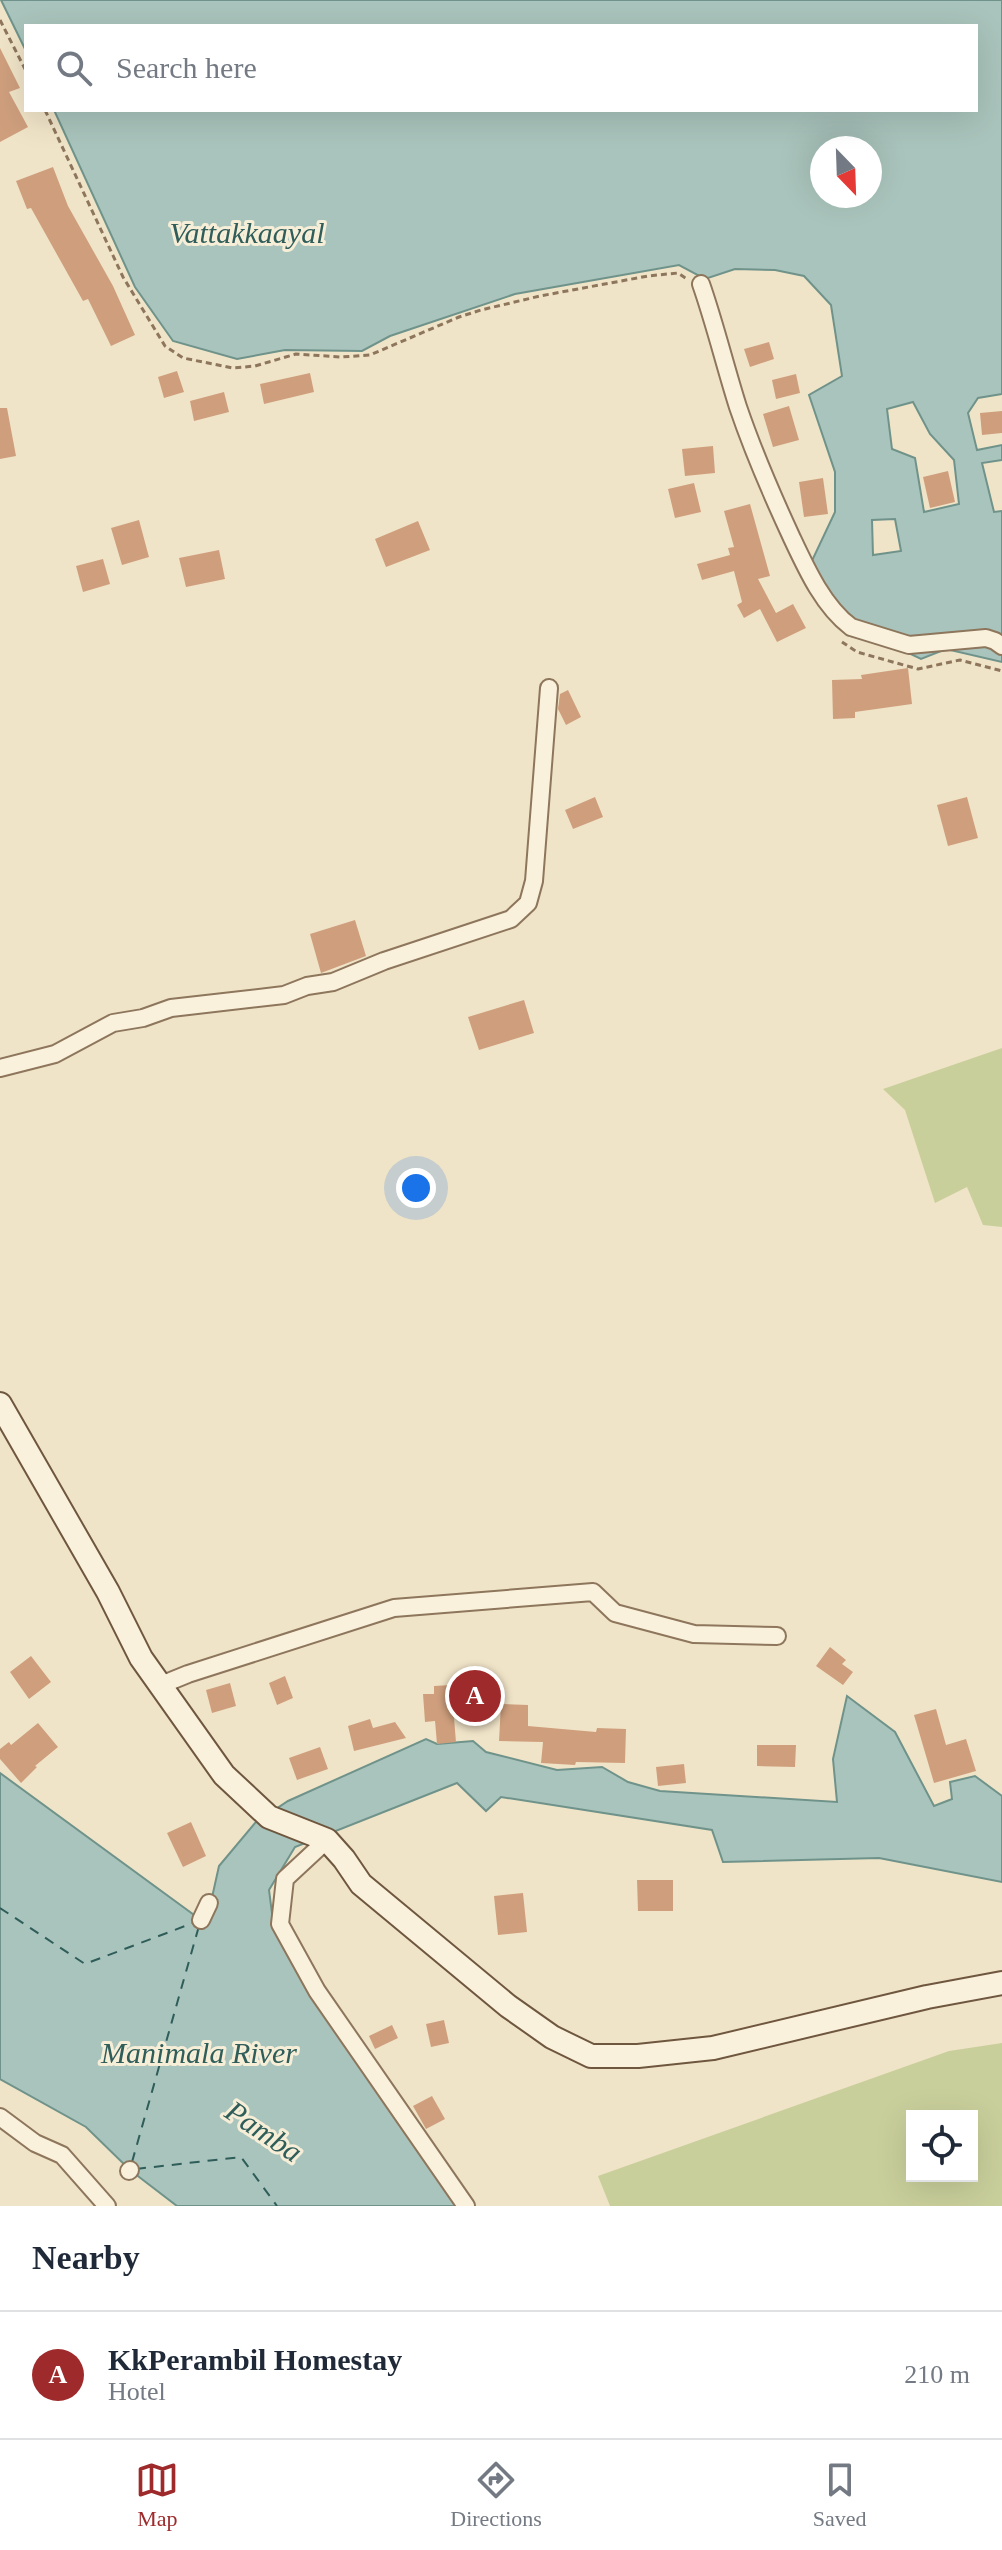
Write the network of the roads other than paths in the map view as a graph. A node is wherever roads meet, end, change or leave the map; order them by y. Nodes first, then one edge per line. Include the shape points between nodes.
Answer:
1 (697, 284) road end
2 (1002, 646) edge
3 (549, 688) dead end
4 (0, 1068) edge
5 (0, 1404) edge
6 (777, 1636) dead end
7 (161, 1685) junction
8 (327, 1840) junction
9 (209, 1903) dead end
10 (201, 1920) dead end
11 (1002, 1983) edge
12 (0, 2117) edge
13 (107, 2206) edge
14 (466, 2206) edge

1 - 2 street via 766,477 805,565 844,621 909,645 986,638
3 - 4 street via 534,881 528,903 511,919 284,995 171,1008 113,1023 55,1054
5 - 7 main road
6 - 7 street via 694,1634 615,1613 593,1592 394,1608
7 - 8 main road via 224,1775 269,1817
8 - 11 main road via 361,1884 456,1964 552,2037 591,2056 713,2048
8 - 14 street via 285,1879 280,1924 317,1991
9 - 10 street
12 - 13 street via 62,2155

